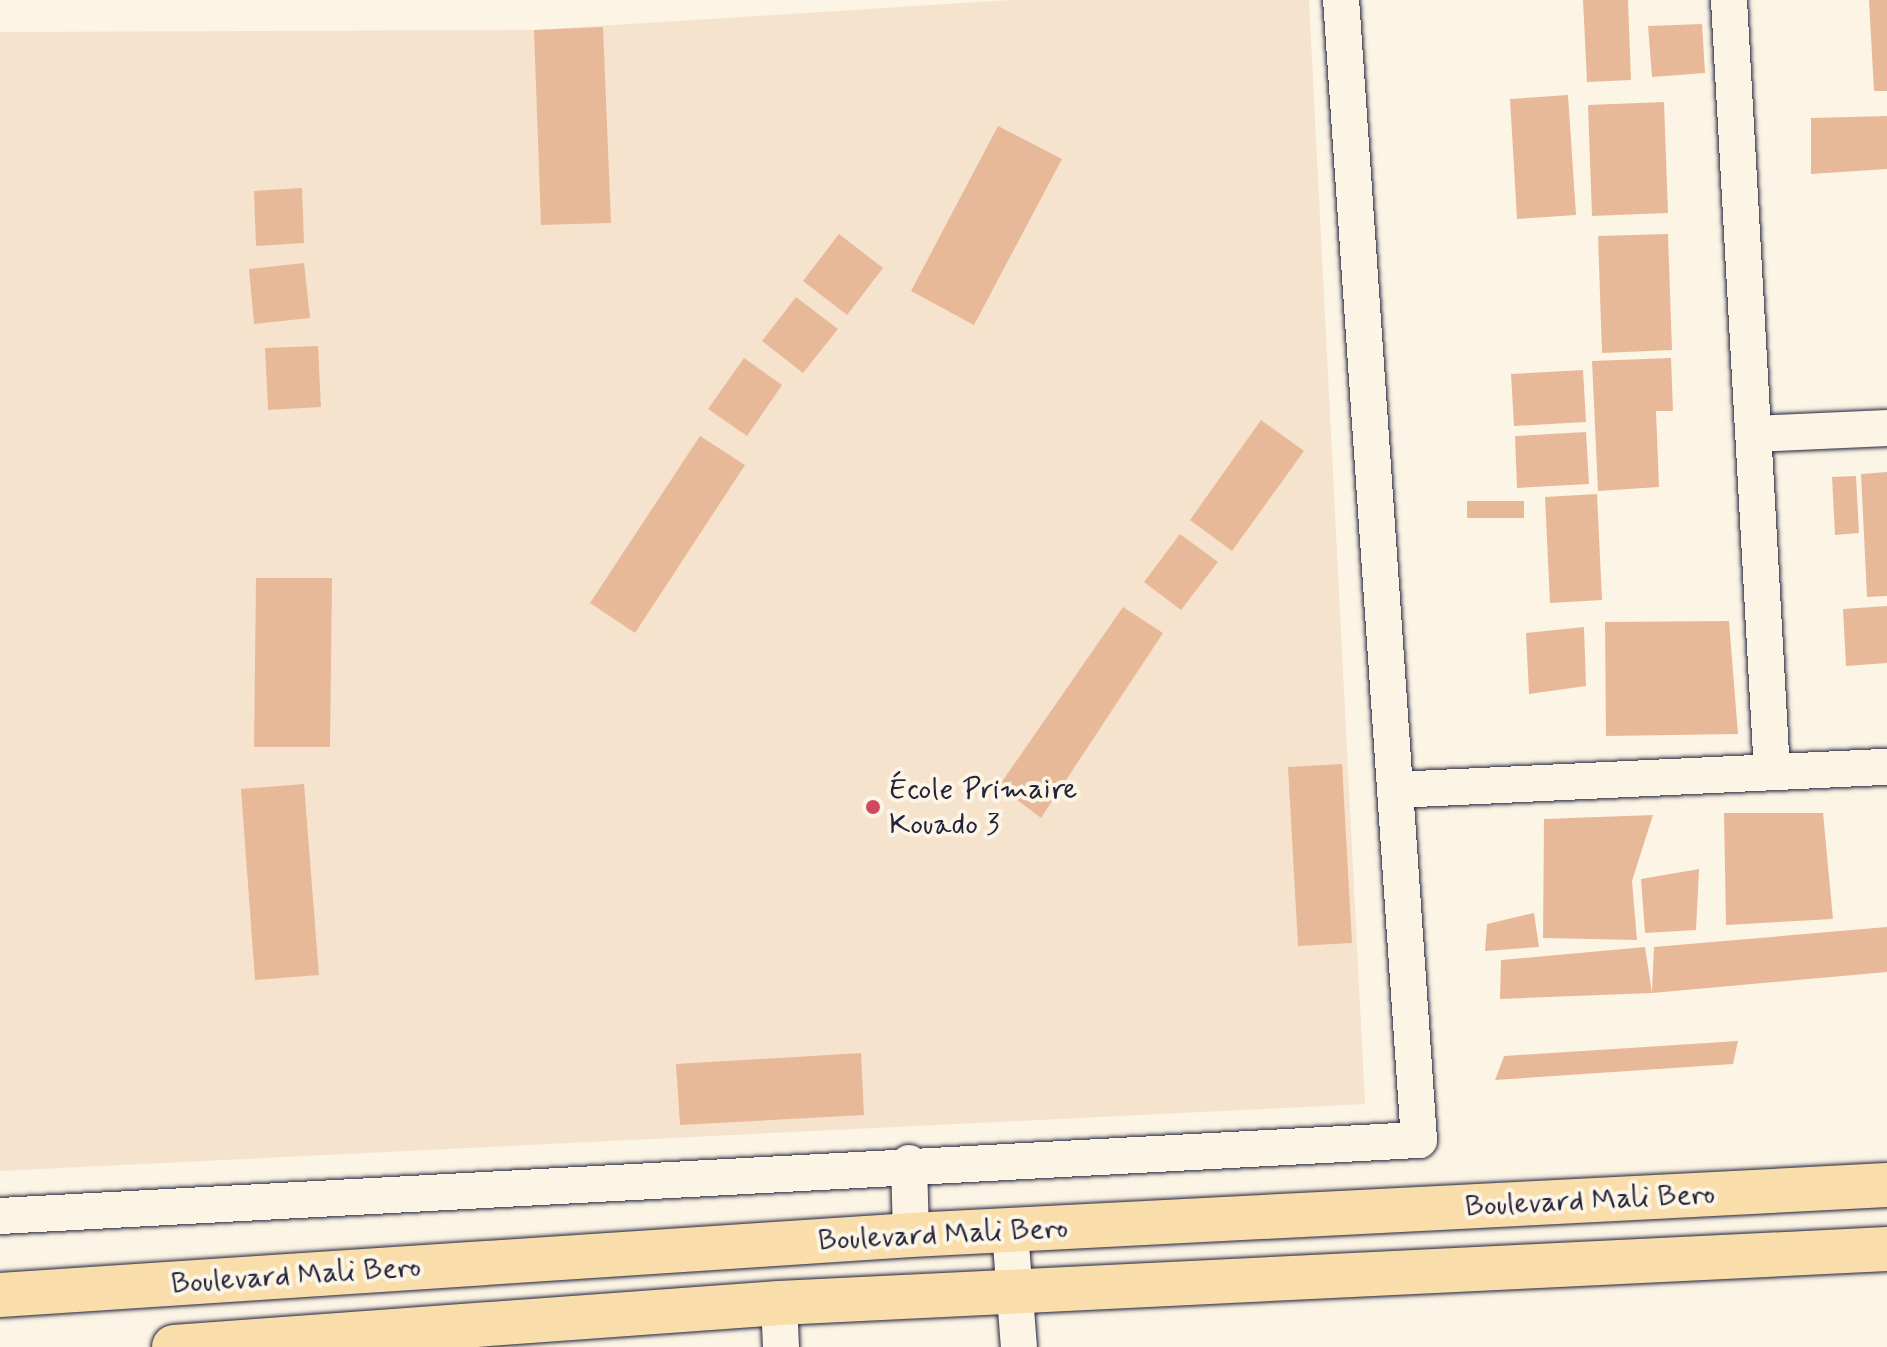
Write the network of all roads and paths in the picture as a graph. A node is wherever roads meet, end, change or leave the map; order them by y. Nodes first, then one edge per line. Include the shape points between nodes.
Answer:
1 (1341, 0) edge
2 (1729, 0) edge
3 (1887, 428) edge
4 (1754, 434) junction
5 (1887, 767) edge
6 (1772, 771) junction
7 (1395, 790) junction
8 (909, 1163) junction
9 (1887, 1185) edge
10 (0, 1216) edge
11 (1010, 1231) junction
12 (911, 1235) junction
13 (1887, 1249) edge
14 (0, 1295) edge
15 (1014, 1296) junction
16 (779, 1303) junction
17 (174, 1347) edge
18 (781, 1347) edge
19 (1019, 1347) edge

1 - 7 street
2 - 4 street
3 - 4 street
4 - 6 street
5 - 6 street
6 - 7 street
7 - 8 street via 1419,1140
8 - 10 street
8 - 12 street
9 - 11 main road, Boulevard Mali Bero
11 - 12 main road, Boulevard Mali Bero
11 - 15 street
12 - 14 main road, Boulevard Mali Bero
13 - 15 main road, Boulevard Mali Bero
15 - 16 main road, Boulevard Mali Bero
15 - 19 street
16 - 17 main road, Boulevard Mali Bero
16 - 18 street

